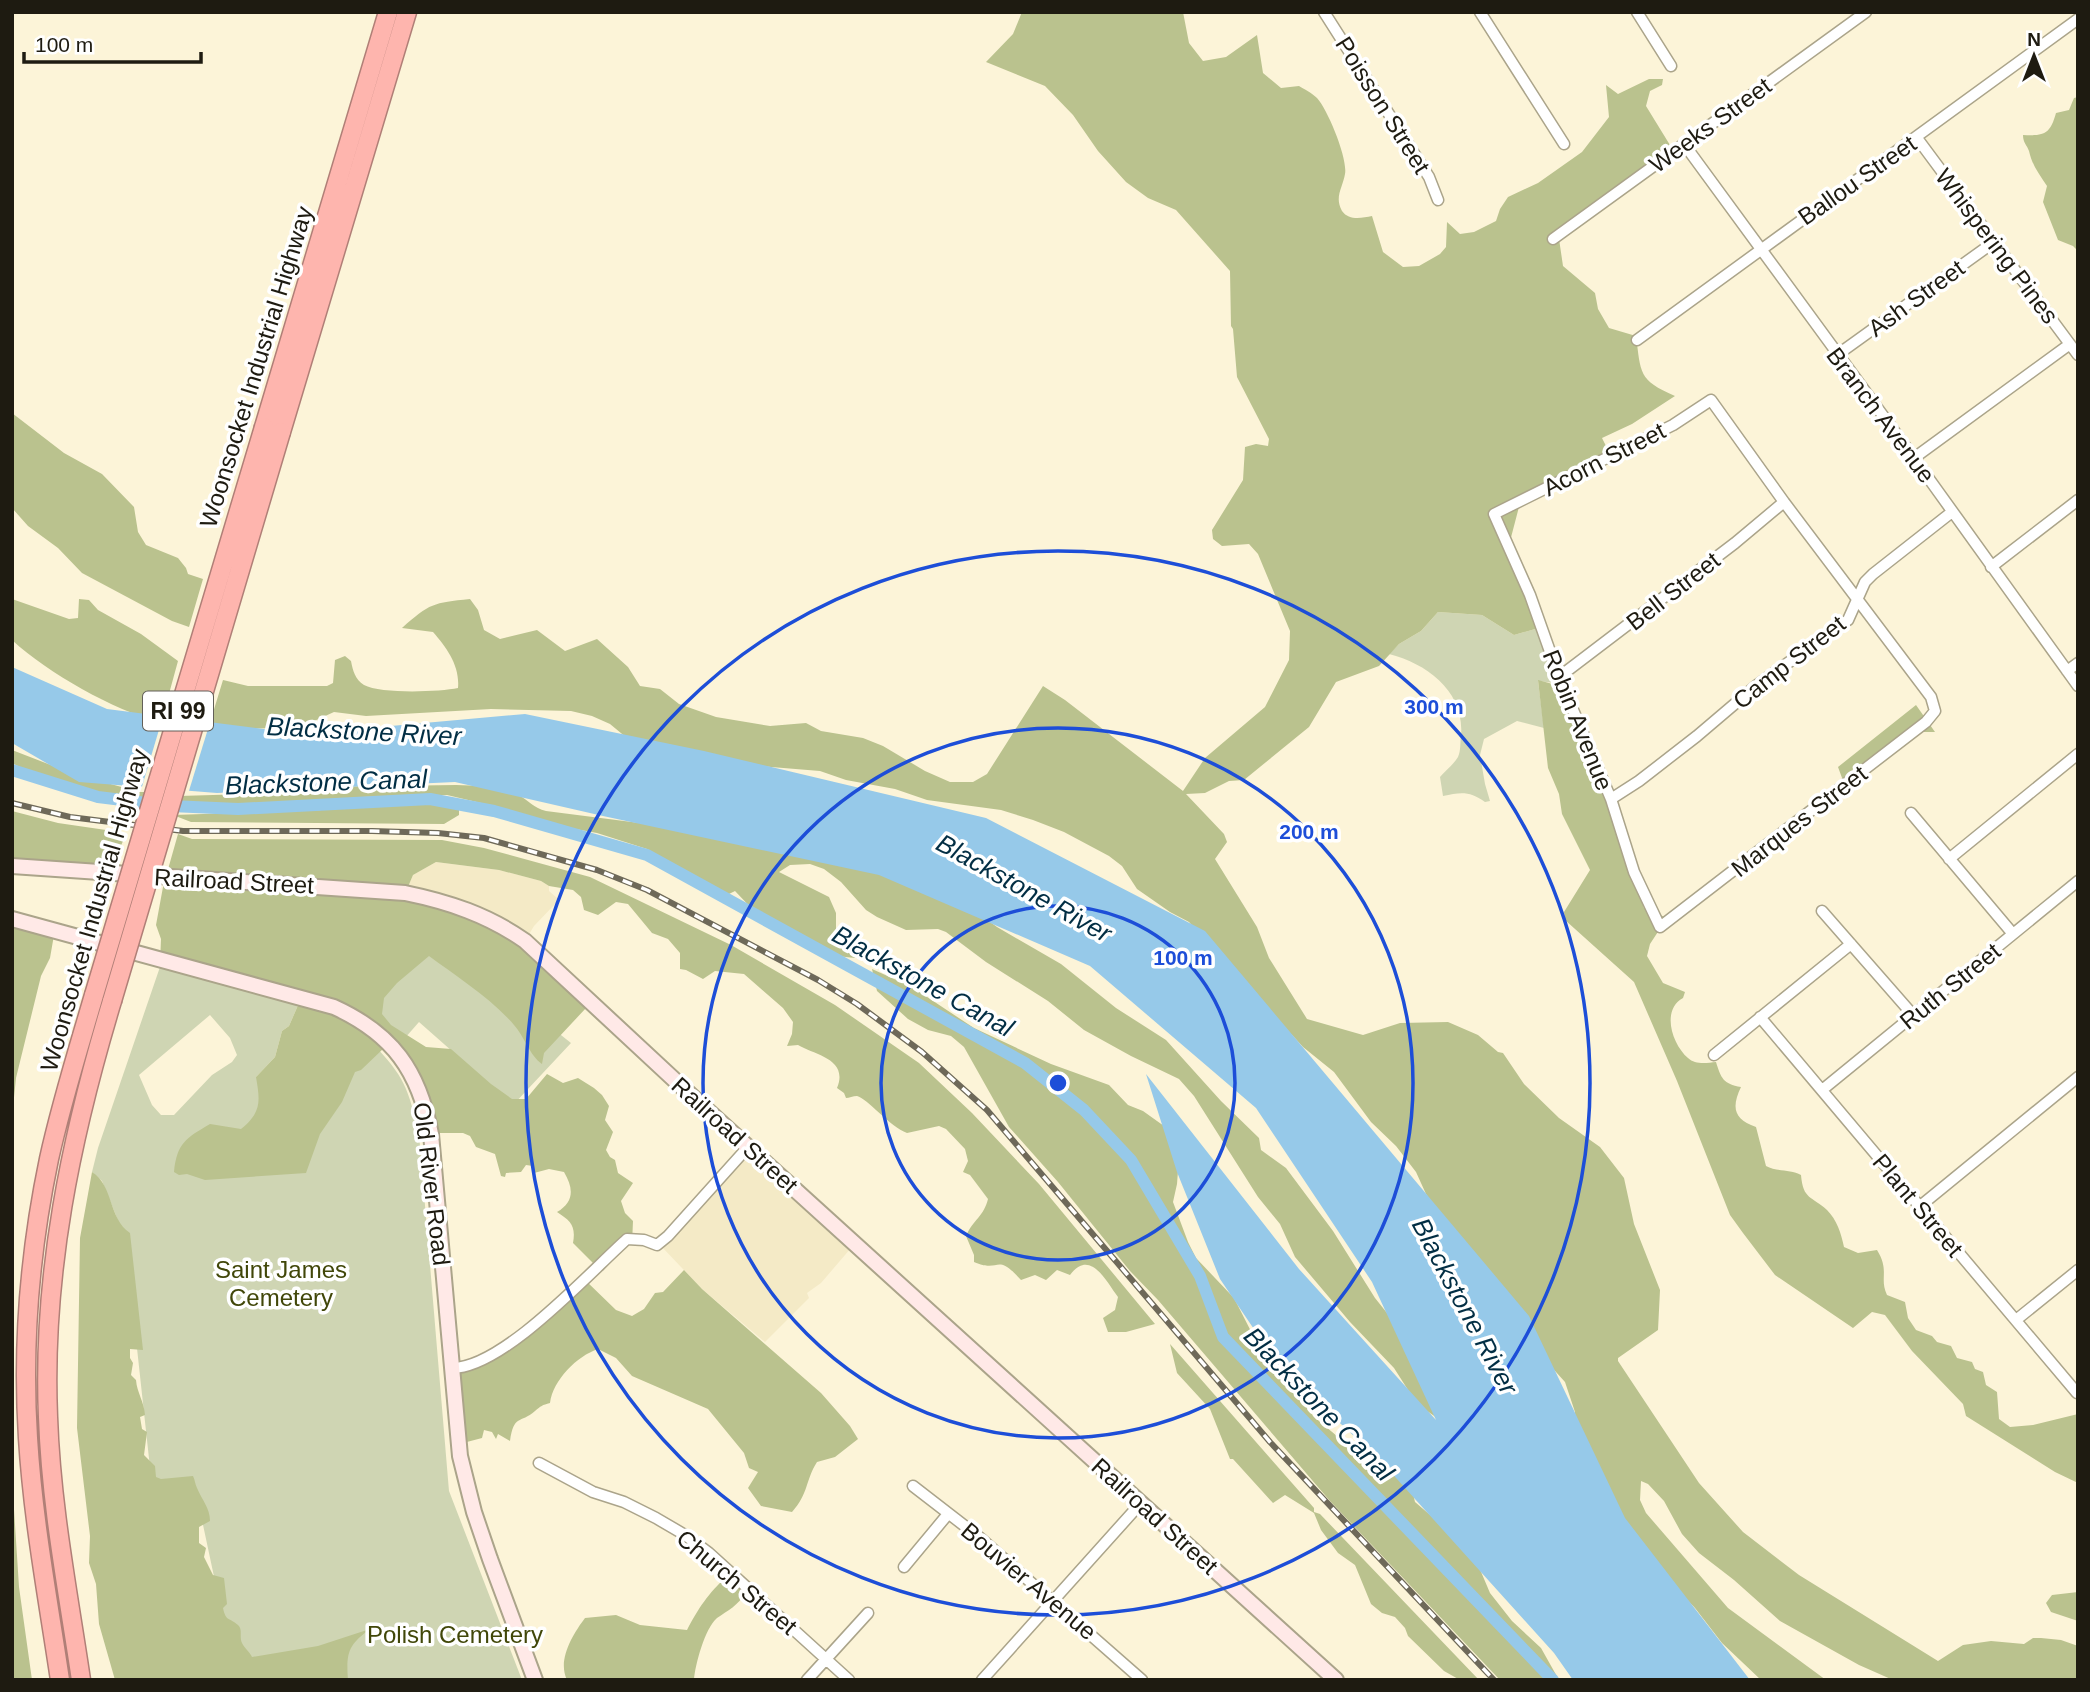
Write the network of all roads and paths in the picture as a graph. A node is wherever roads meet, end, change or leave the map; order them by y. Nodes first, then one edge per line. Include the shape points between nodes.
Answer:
1 (388, 12) edge
2 (407, 12) edge
3 (1324, 12) edge
4 (1479, 12) edge
5 (1637, 12) edge
6 (1866, 12) edge
7 (2078, 19) edge
8 (1671, 66) dead end
9 (1917, 138) junction
10 (1564, 144) dead end
11 (1684, 144) junction
12 (1438, 200) dead end
13 (1553, 239) dead end
14 (1994, 242) junction
15 (1759, 249) junction
16 (1637, 340) dead end
17 (2070, 344) junction
18 (1837, 355) junction
19 (2078, 355) edge
20 (1914, 458) junction
21 (2078, 500) edge
22 (1784, 502) junction
23 (1952, 512) junction
24 (1494, 514) joint
25 (1991, 567) junction
26 (1857, 598) junction
27 (2078, 663) edge
28 (2067, 671) junction
29 (1559, 677) junction
30 (2078, 686) edge
31 (2078, 754) edge
32 (1611, 799) junction
33 (1911, 813) dead end
34 (1949, 859) junction
35 (12, 866) edge
36 (2078, 881) edge
37 (1822, 911) dead end
38 (12, 919) edge
39 (1660, 927) joint
40 (2013, 934) junction
41 (1851, 944) junction
42 (1913, 1015) junction
43 (1760, 1017) junction
44 (1714, 1055) dead end
45 (2078, 1077) edge
46 (1822, 1090) junction
47 (748, 1147) junction
48 (1919, 1207) junction
49 (2078, 1270) edge
50 (2016, 1320) junction
51 (452, 1368) junction
52 (2077, 1393) edge
53 (539, 1463) dead end
54 (913, 1486) dead end
55 (1140, 1504) junction
56 (948, 1514) junction
57 (904, 1567) dead end
58 (1052, 1599) junction
59 (868, 1613) dead end
60 (825, 1659) junction
61 (1334, 1679) edge
62 (60, 1680) edge
63 (81, 1680) edge
64 (535, 1680) edge
65 (807, 1680) edge
66 (849, 1680) edge
67 (982, 1680) edge
68 (1142, 1680) edge

1 - 62 highway, Woonsocket Industrial Highway / RI 99, bridge via 66,1089 47,1171 29,1308 26,1394 36,1523
2 - 63 highway, Woonsocket Industrial Highway / RI 99, bridge via 112,1001 65,1183 48,1332 48,1417 54,1503
3 - 12 street, Poisson Street via 1429,177
4 - 10 street
5 - 8 street
6 - 11 street, Weeks Street
7 - 9 street, Ballou Street
9 - 14 street, Whispering Pines
9 - 15 street, Ballou Street
11 - 13 street, Weeks Street
11 - 15 street, Branch Avenue
14 - 17 street, Whispering Pines
14 - 18 street, Ash Street
15 - 16 street, Ballou Street
15 - 18 street, Branch Avenue
17 - 19 street, Whispering Pines
17 - 20 street
18 - 20 street, Branch Avenue
20 - 23 street, Branch Avenue
21 - 25 street
22 - 24 street, Acorn Street via 1711,400 1673,425
22 - 26 street
22 - 29 street, Bell Street
23 - 25 street, Branch Avenue
23 - 26 street, Camp Street via 1873,574
24 - 29 street, Robin Avenue
25 - 28 street, Branch Avenue
26 - 32 street, Camp Street via 1848,620
26 - 39 street, Marques Street via 1931,697 1936,711
27 - 28 street
28 - 30 street, Branch Avenue
29 - 32 street, Robin Avenue
31 - 34 street
32 - 39 street, Robin Avenue via 1634,872
33 - 34 street
34 - 40 street
35 - 47 street, Railroad Street via 364,888 467,909 524,941
36 - 40 street, Ruth Street
37 - 41 street
38 - 51 street, Old River Road via 334,1007 389,1043 418,1085 427,1112
40 - 42 street, Ruth Street
41 - 42 street
41 - 43 street
42 - 46 street, Ruth Street
43 - 44 street
43 - 46 street, Plant Street
45 - 48 street
46 - 48 street, Plant Street
47 - 51 street via 657,1245 627,1239 509,1343 465,1368
47 - 55 street, Railroad Street
48 - 50 street, Plant Street
49 - 50 street
50 - 52 street, Plant Street
51 - 64 street, Old River Road via 466,1481
53 - 60 street, Church Street via 685,1535
54 - 56 street, Bouvier Avenue
55 - 58 street
55 - 61 street, Railroad Street
56 - 57 street
56 - 58 street, Bouvier Avenue
58 - 67 street
58 - 68 street, Bouvier Avenue
59 - 60 street
60 - 65 street
60 - 66 street, Church Street

